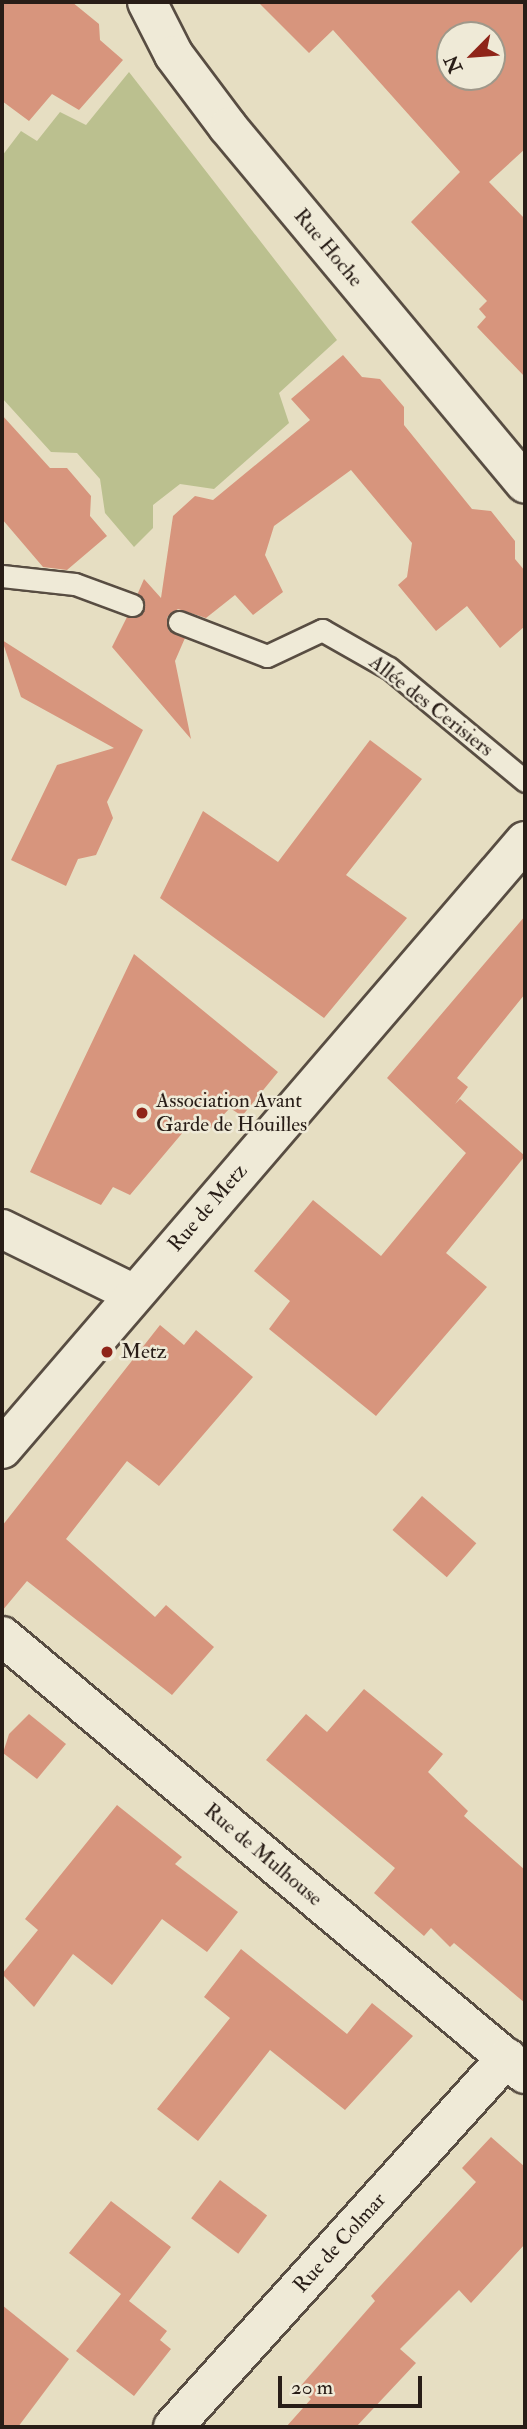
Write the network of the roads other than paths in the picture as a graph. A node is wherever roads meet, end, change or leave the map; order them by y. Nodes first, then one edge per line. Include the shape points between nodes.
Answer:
1 (147, 2) edge
2 (522, 475) edge
3 (2, 576) edge
4 (132, 605) dead end
5 (179, 622) dead end
6 (525, 781) edge
7 (525, 841) edge
8 (2, 1229) edge
9 (134, 1294) junction
10 (2, 1449) edge
11 (2, 1636) edge
12 (516, 2066) edge
13 (173, 2427) edge

1 - 2 street, Rue Hoche via 174,55 228,127
3 - 4 lane via 75,584
5 - 6 lane, Allée des Cerisiers via 267,656 323,630 389,668
7 - 9 street, Rue de Metz
8 - 9 street
9 - 10 street, Rue de Metz
11 - 12 street, Rue de Mulhouse
12 - 13 street, Rue de Colmar

